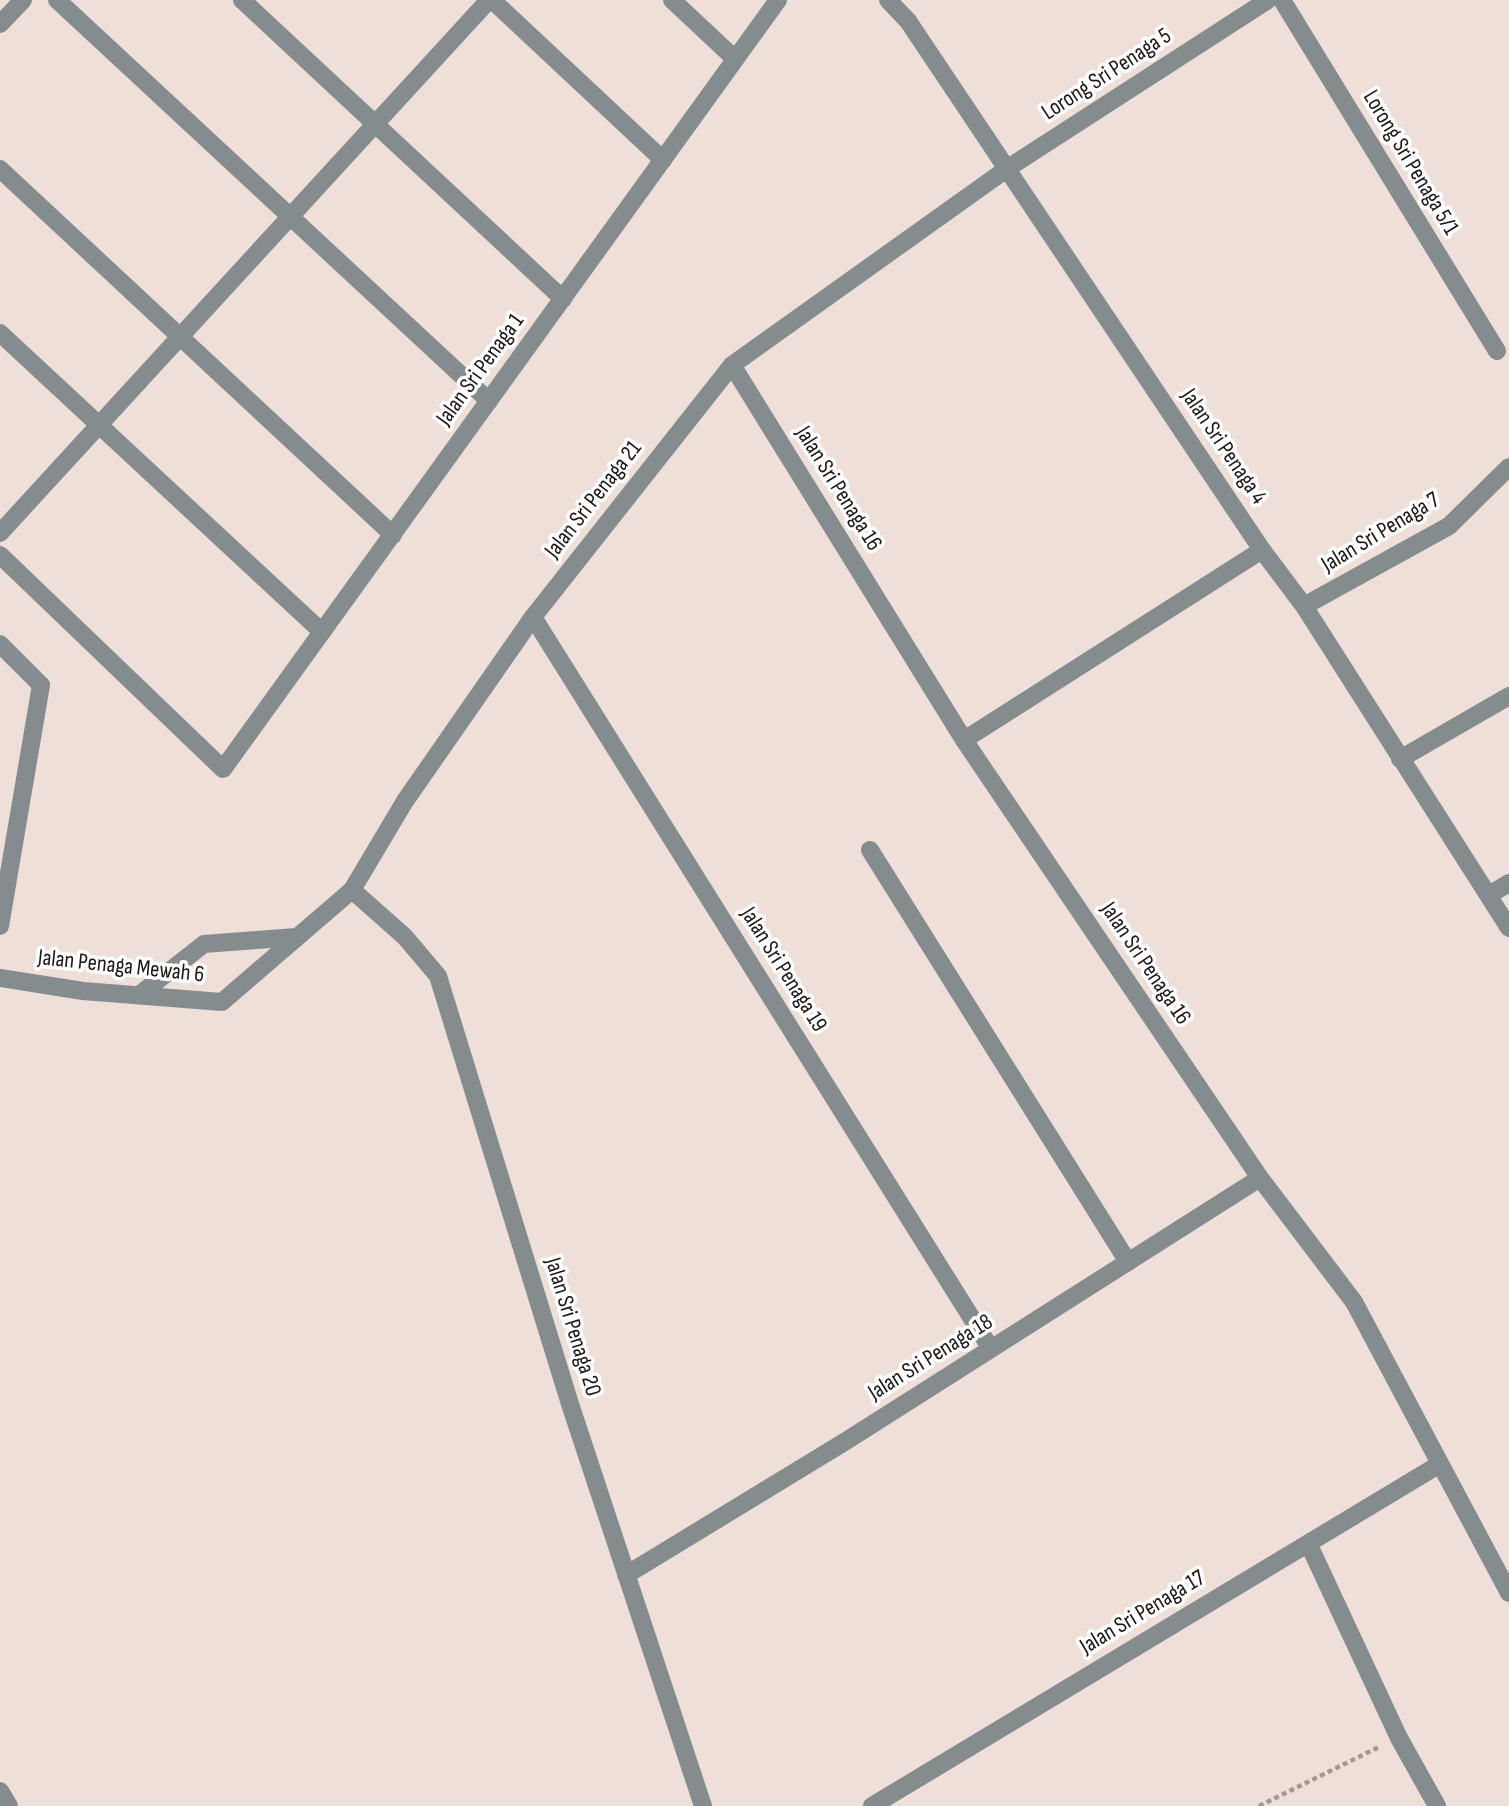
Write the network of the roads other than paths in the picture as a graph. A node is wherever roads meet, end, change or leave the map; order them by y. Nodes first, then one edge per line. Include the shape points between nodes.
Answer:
1 (23, 0) edge
2 (57, 0) edge
3 (242, 0) edge
4 (490, 0) edge
5 (672, 0) edge
6 (778, 0) edge
7 (888, 0) edge
8 (1269, 0) edge
9 (1282, 0) edge
10 (0, 24) edge
11 (735, 59) junction
12 (375, 124) junction
13 (663, 160) junction
14 (1008, 168) junction
15 (0, 169) edge
16 (289, 217) junction
17 (563, 299) junction
18 (0, 333) edge
19 (180, 336) junction
20 (1496, 351) dead end
21 (732, 365) junction
22 (489, 401) junction
23 (98, 425) junction
24 (1509, 467) edge
25 (0, 533) edge
26 (393, 535) junction
27 (1262, 550) junction
28 (0, 555) edge
29 (1304, 606) junction
30 (533, 617) junction
31 (322, 632) junction
32 (0, 644) edge
33 (1509, 696) edge
34 (964, 740) junction
35 (1400, 759) junction
36 (870, 850) dead end
37 (1509, 883) edge
38 (352, 890) junction
39 (1489, 895) junction
40 (0, 926) edge
41 (1509, 928) edge
42 (296, 937) junction
43 (0, 978) edge
44 (139, 995) junction
45 (1260, 1178) junction
46 (1128, 1262) junction
47 (991, 1349) junction
48 (1440, 1464) junction
49 (1309, 1545) junction
50 (626, 1575) junction
51 (1509, 1593) edge
52 (0, 1791) edge
53 (9, 1806) edge
54 (703, 1806) edge
55 (872, 1806) edge
56 (1437, 1806) edge

1 - 10 street
2 - 16 street
3 - 12 street
4 - 12 street
4 - 13 street
5 - 11 street
6 - 11 street, Jalan Sri Penaga 1
7 - 14 street, Jalan Sri Penaga 4 via 908,21
8 - 14 street, Lorong Sri Penaga 5
9 - 20 street, Lorong Sri Penaga 5/1
11 - 13 street, Jalan Sri Penaga 1
12 - 16 street
12 - 17 street
13 - 17 street, Jalan Sri Penaga 1
14 - 21 street, Jalan Sri Penaga 21
14 - 27 street, Jalan Sri Penaga 4
15 - 19 street
16 - 19 street
16 - 22 street
17 - 22 street, Jalan Sri Penaga 1
18 - 23 street
19 - 23 street
19 - 26 street
21 - 30 street, Jalan Sri Penaga 21
21 - 34 street, Jalan Sri Penaga 16
22 - 26 street, Jalan Sri Penaga 1
23 - 25 street
23 - 31 street
24 - 29 street, Jalan Sri Penaga 7 via 1449,526
26 - 31 street, Jalan Sri Penaga 1
27 - 29 street, Jalan Sri Penaga 4
27 - 34 street
28 - 31 street, Jalan Sri Penaga 1 via 223,769
29 - 35 street, Jalan Sri Penaga 4
30 - 38 street, Jalan Sri Penaga 21 via 405,802
30 - 47 street, Jalan Sri Penaga 19
32 - 40 street via 41,685
33 - 35 street
34 - 45 street, Jalan Sri Penaga 16
35 - 39 street, Jalan Sri Penaga 4
36 - 46 street
37 - 39 street
38 - 42 street, Jalan Sri Penaga 21
38 - 50 street, Jalan Sri Penaga 20 via 405,937 438,976
39 - 41 street, Jalan Sri Penaga 4
42 - 44 street via 204,944
42 - 44 street, Jalan Penaga Mewah 6 via 222,1002
43 - 44 street, Jalan Penaga Mewah 6
45 - 46 street, Jalan Sri Penaga 18
45 - 48 street, Jalan Sri Penaga 16 via 1354,1302
46 - 47 street, Jalan Sri Penaga 18
47 - 50 street, Jalan Sri Penaga 18
48 - 49 street, Jalan Sri Penaga 17
48 - 51 street, Jalan Sri Penaga 16
49 - 55 street, Jalan Sri Penaga 17
49 - 56 street via 1399,1738
50 - 54 street, Jalan Sri Penaga 20
52 - 53 street

